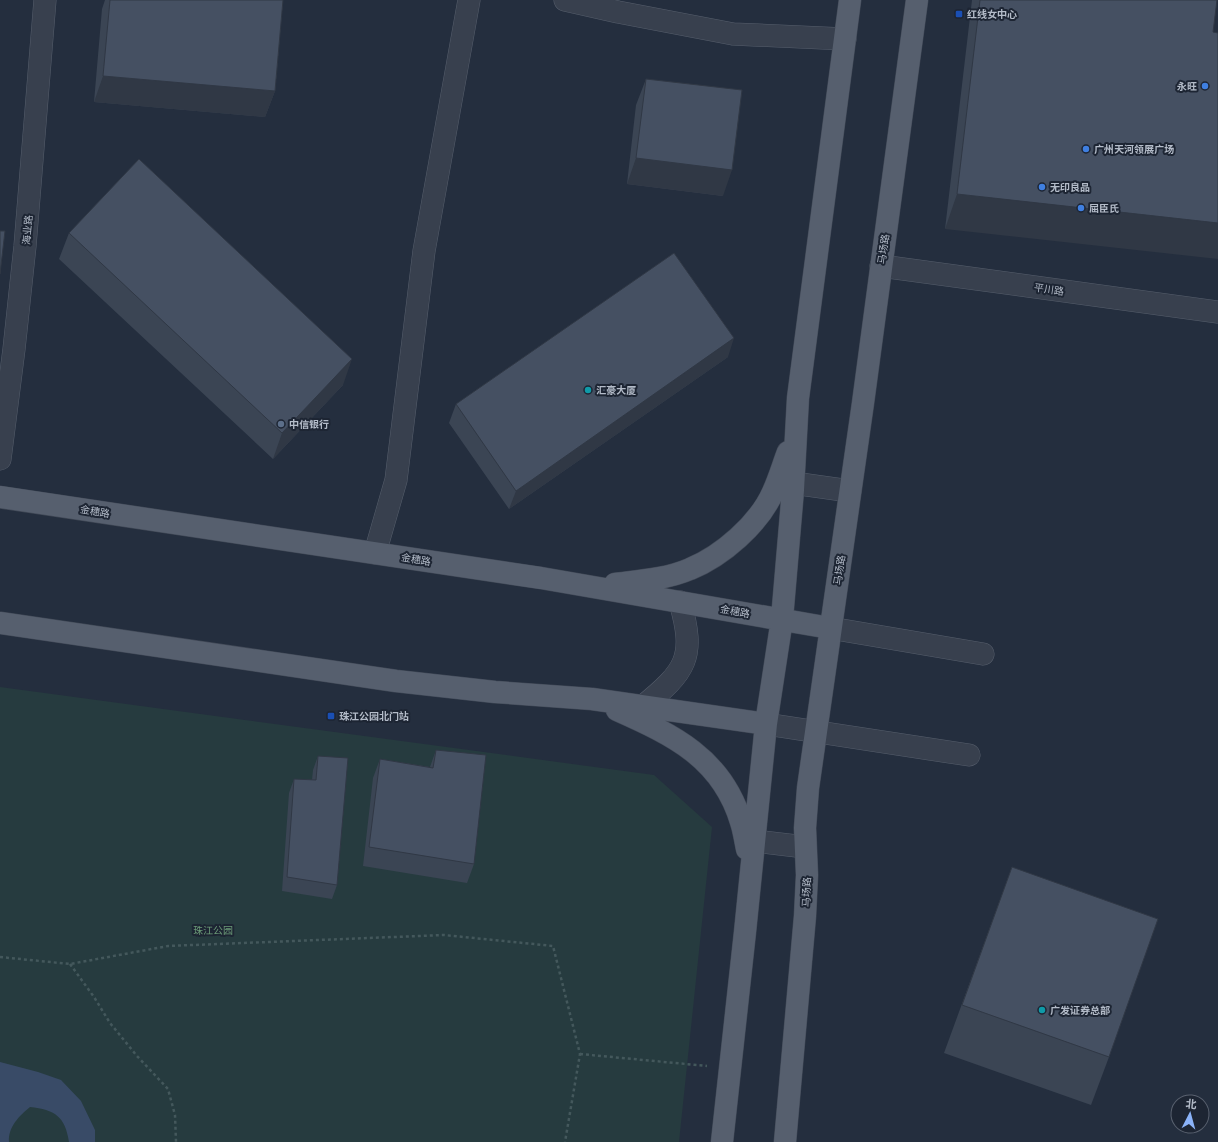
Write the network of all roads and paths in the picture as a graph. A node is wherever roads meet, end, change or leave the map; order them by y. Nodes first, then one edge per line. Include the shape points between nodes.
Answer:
1 (45, 0) edge
2 (469, 0) edge
3 (565, 0) edge
4 (850, 0) edge
5 (917, 0) edge
6 (845, 39) junction
7 (881, 266) junction
8 (1218, 312) edge
9 (796, 430) junction
10 (0, 459) edge
11 (794, 483) junction
12 (850, 491) junction
13 (0, 497) edge
14 (375, 553) junction
15 (592, 586) junction
16 (680, 602) junction
17 (782, 620) junction
18 (0, 623) edge
19 (830, 628) junction
20 (983, 654) dead end
21 (592, 699) junction
22 (642, 707) junction
23 (766, 724) junction
24 (815, 732) junction
25 (969, 755) dead end
26 (754, 841) junction
27 (805, 847) junction
28 (751, 871) junction
29 (0, 957) edge
30 (70, 964) junction
31 (580, 1054) junction
32 (730, 1068) junction
33 (176, 1142) edge
34 (565, 1142) edge
35 (722, 1142) edge
36 (784, 1142) edge

1 - 10 street, 海业路 via 25,246
2 - 14 street via 424,251 396,480
3 - 6 street via 733,34
4 - 6 main road
5 - 7 main road, 马场路
6 - 9 main road
7 - 8 street, 平川路
7 - 12 main road, 马场路
9 - 11 main road
9 - 15 main road via 773,493 761,513 727,548 689,570 661,577
11 - 12 street
11 - 17 main road
12 - 19 main road, 马场路
13 - 14 main road, 金穗路
14 - 15 main road, 金穗路
15 - 16 main road, 金穗路
16 - 17 main road, 金穗路
16 - 22 street via 688,632 688,648 683,665 673,679
17 - 19 main road, 金穗路
17 - 23 main road
18 - 21 main road via 396,681
19 - 20 street
19 - 24 main road, 马场路
21 - 22 main road
21 - 28 main road via 660,730 689,748 707,764 723,784 742,822
22 - 23 main road
23 - 24 street
23 - 26 main road
24 - 25 street
24 - 27 main road, 马场路 via 808,788
26 - 27 street
26 - 28 main road
27 - 36 main road, 马场路 via 805,916
28 - 32 main road
29 - 30 path
30 - 31 path via 168,946 444,935 553,946
30 - 33 path via 110,1023 168,1089 175,1115
31 - 32 path
31 - 34 path
32 - 35 main road

